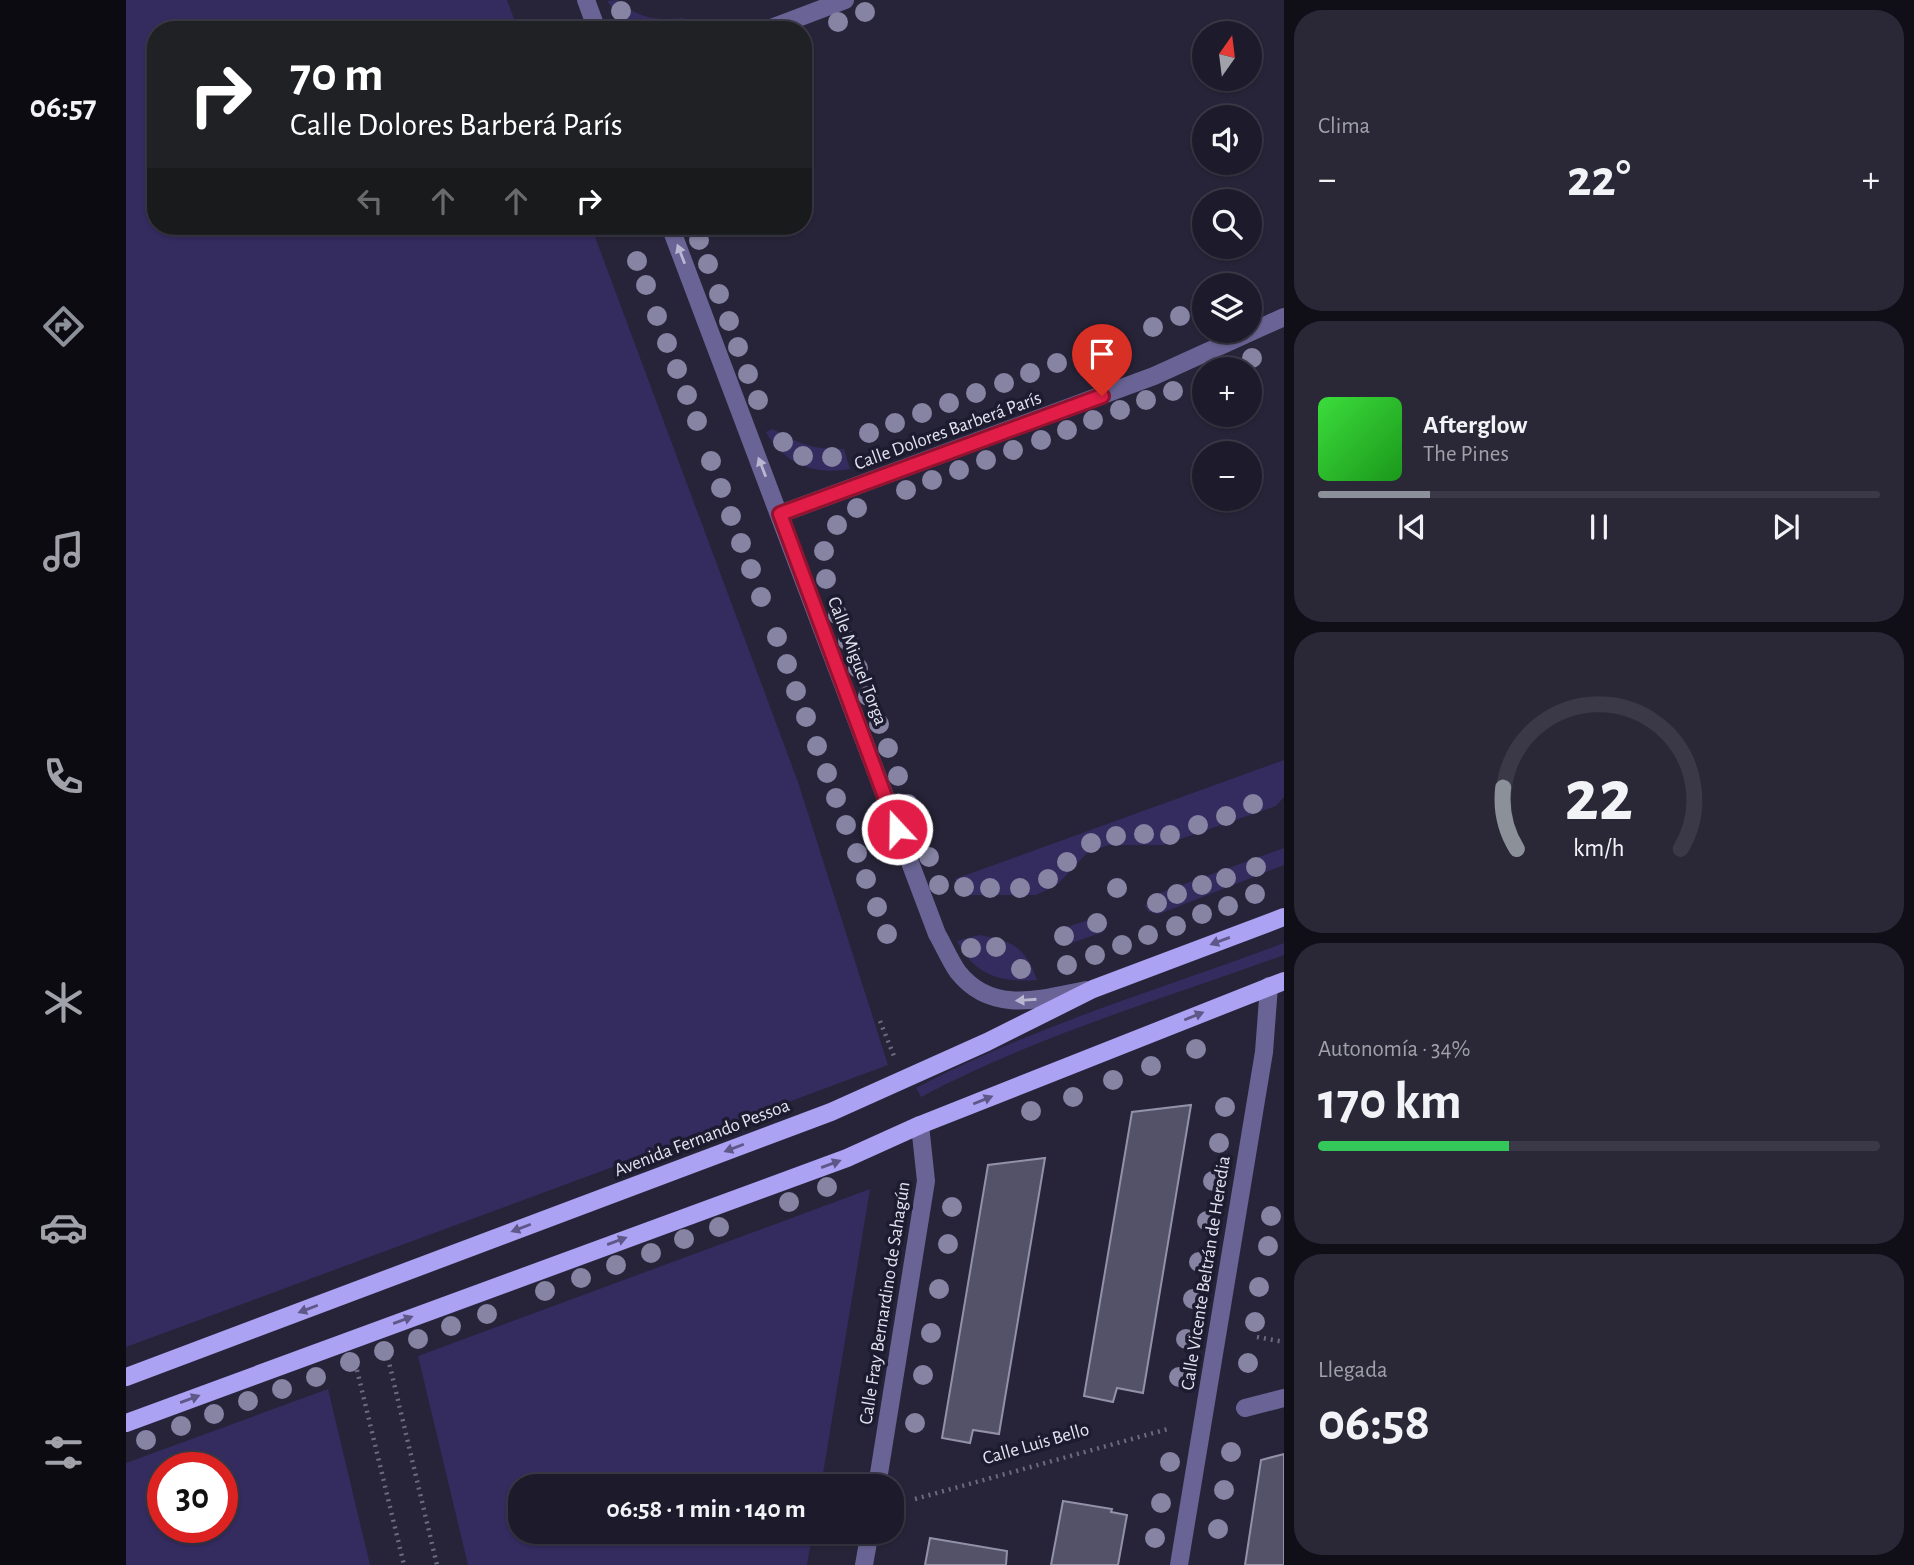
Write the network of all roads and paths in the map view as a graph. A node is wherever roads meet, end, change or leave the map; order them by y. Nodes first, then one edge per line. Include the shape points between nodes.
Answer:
1 (586, 0) edge
2 (845, 0) edge
3 (594, 21) edge
4 (790, 21) edge
5 (673, 235) edge
6 (1284, 317) edge
7 (780, 514) junction
8 (1284, 917) edge
9 (1276, 983) edge
10 (1093, 989) junction
11 (920, 1125) junction
12 (1256, 1337) dead end
13 (1284, 1342) edge
14 (388, 1358) dead end
15 (357, 1370) dead end
16 (126, 1377) edge
17 (1284, 1398) edge
18 (1245, 1408) dead end
19 (126, 1423) edge
20 (1168, 1429) dead end
21 (879, 1474) edge
22 (915, 1499) dead end
23 (868, 1544) edge
24 (404, 1565) edge
25 (438, 1565) edge
26 (864, 1565) edge
27 (1179, 1565) edge

1 - 3 street
2 - 4 street
7 -> 5 street, Calle Miguel Torga
6 - 7 street, Calle Dolores Barberá París via 1154,376
10 -> 7 street, Calle Miguel Torga via 1021,1003 982,994 958,972 937,934
8 -> 10 main road, Avenida Fernando Pessoa
11 -> 9 main road
9 - 27 street, Calle Vicente Beltrán de Heredia
10 -> 16 main road, Avenida Fernando Pessoa via 831,1112
19 -> 11 main road via 847,1158
11 - 21 street, Calle Fray Bernardino de Sahagún via 926,1181
12 - 13 path
14 - 25 path
15 - 24 path
17 - 18 street
20 - 22 path, Calle Luis Bello
23 - 26 street

